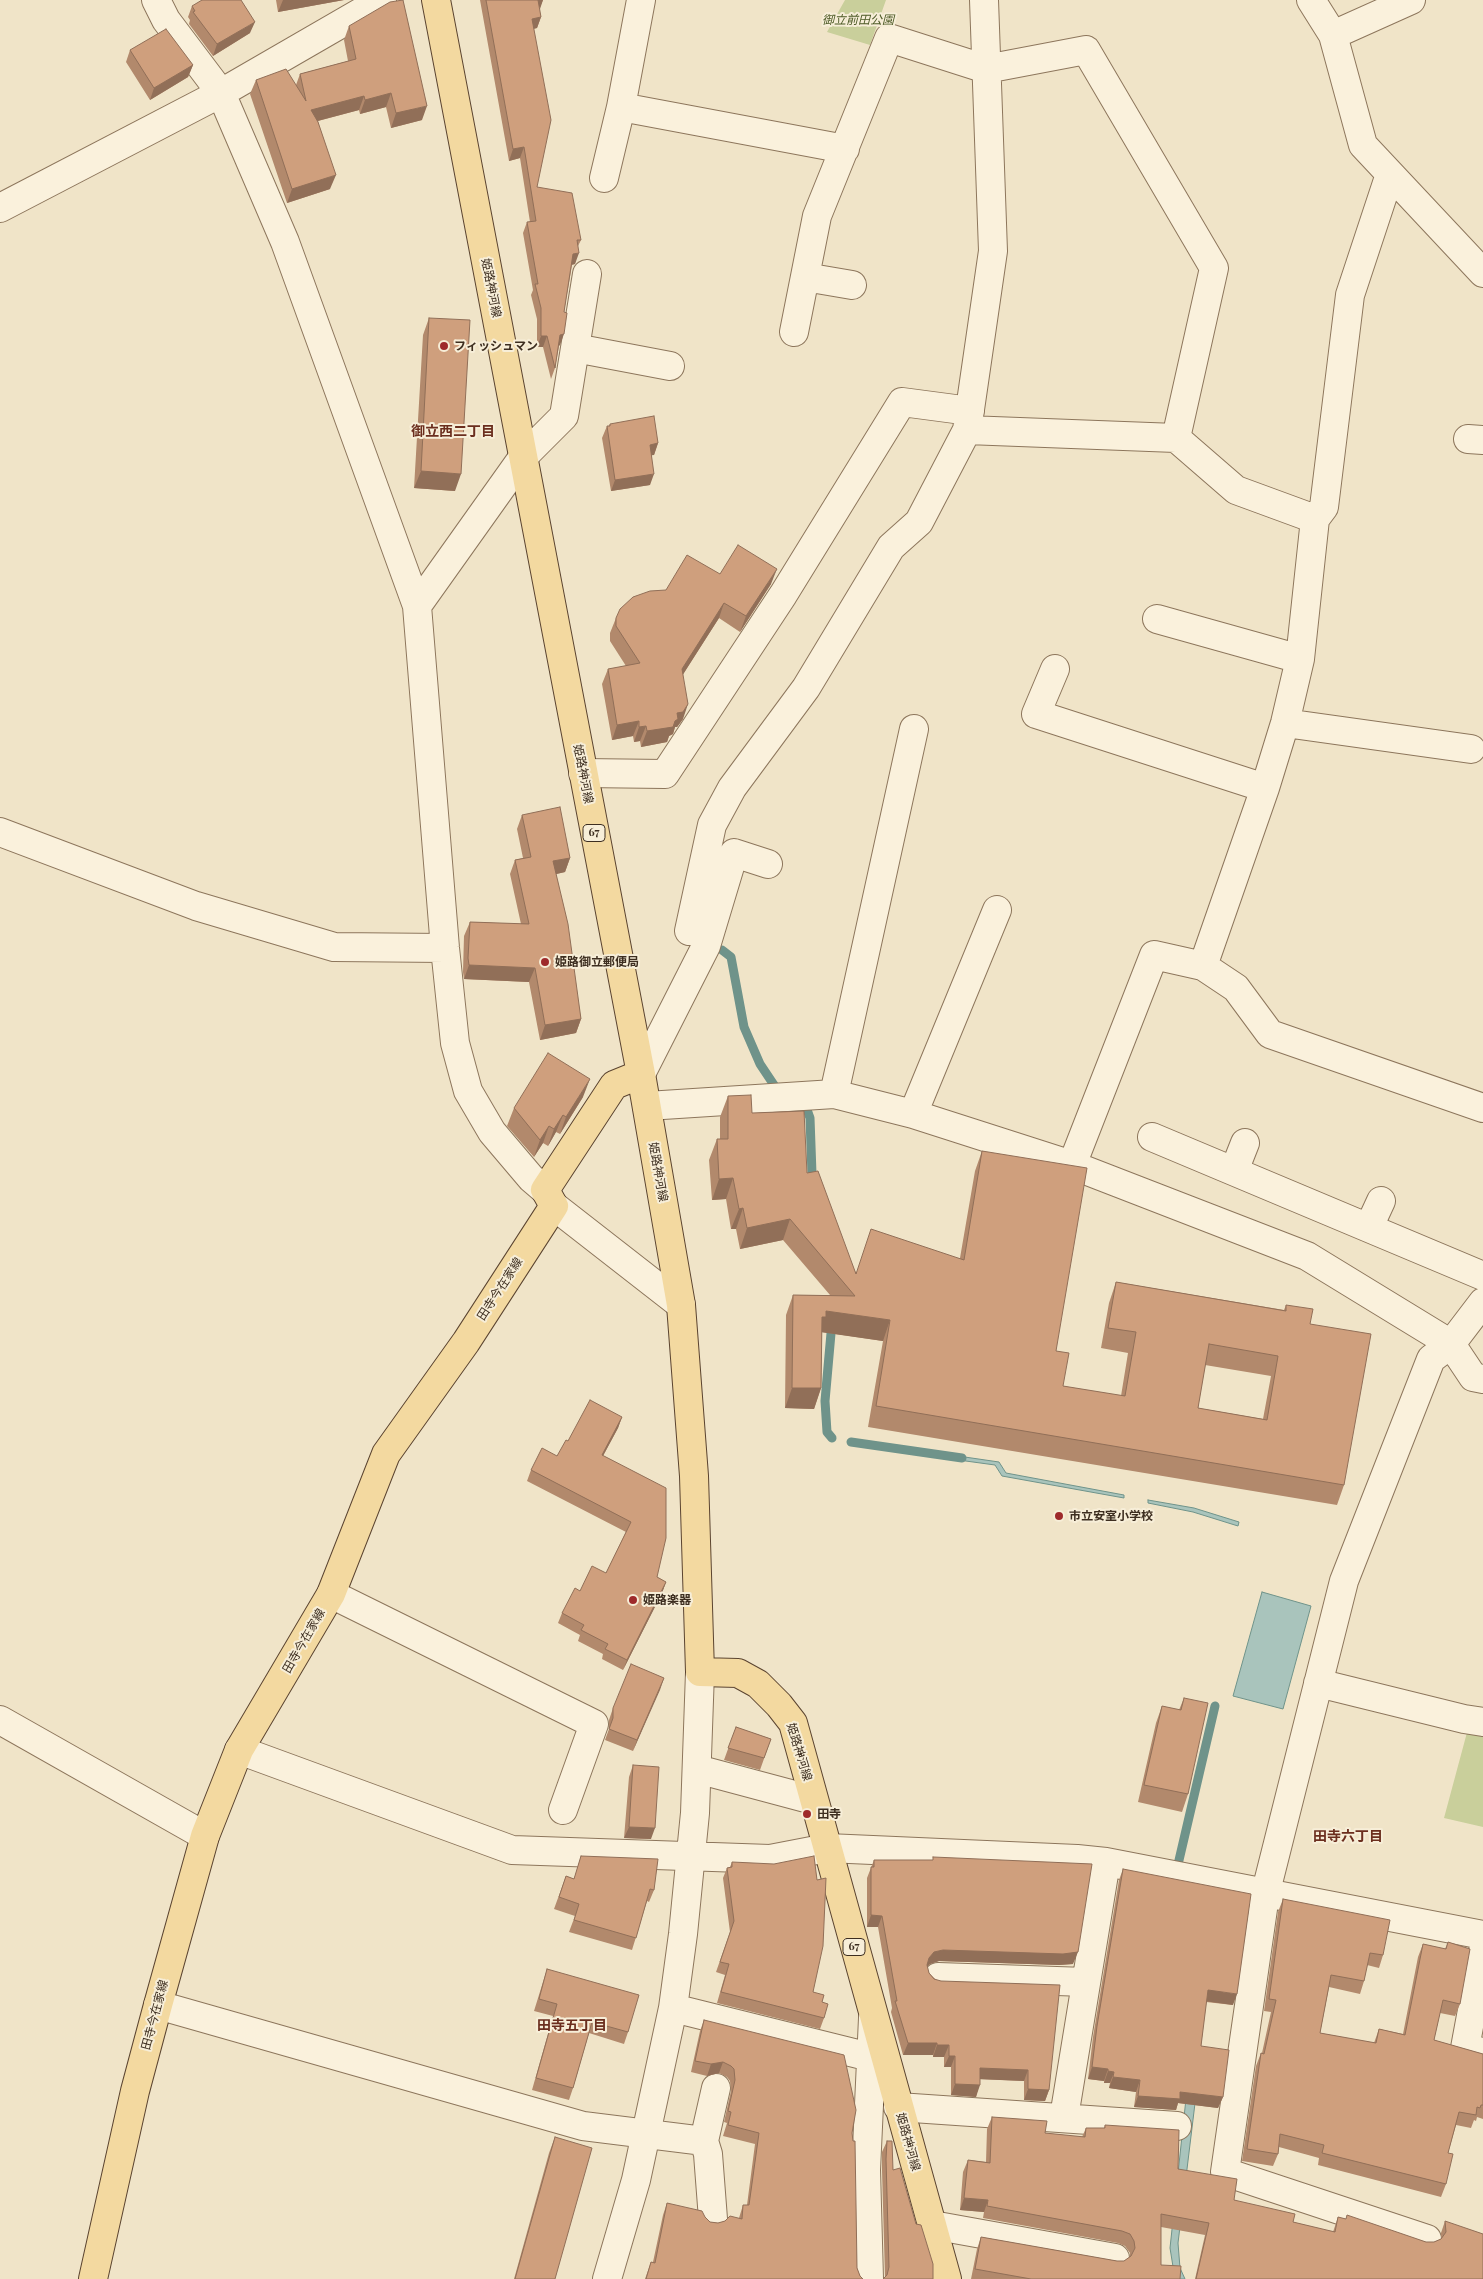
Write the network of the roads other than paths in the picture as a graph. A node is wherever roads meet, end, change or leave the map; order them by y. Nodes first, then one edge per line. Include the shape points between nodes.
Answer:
1 (156, 0) edge
2 (382, 0) edge
3 (436, 0) edge
4 (641, 0) edge
5 (984, 0) edge
6 (1311, 0) edge
7 (1411, 0) edge
8 (1333, 35) junction
9 (986, 69) junction
10 (221, 93) junction
11 (621, 107) junction
12 (845, 150) junction
13 (1390, 174) junction
14 (604, 178) dead end
15 (0, 208) edge
16 (1483, 273) edge
17 (587, 274) dead end
18 (805, 277) junction
19 (852, 285) dead end
20 (794, 332) dead end
21 (575, 348) junction
22 (670, 366) dead end
23 (968, 420) junction
24 (1176, 438) junction
25 (523, 457) junction
26 (1315, 519) junction
27 (417, 606) junction
28 (1157, 619) dead end
29 (1300, 660) junction
30 (1055, 669) dead end
31 (1286, 724) junction
32 (914, 728) dead end
33 (1471, 749) dead end
34 (583, 773) junction
35 (1265, 788) junction
36 (0, 832) edge
37 (768, 864) dead end
38 (997, 910) dead end
39 (689, 931) dead end
40 (445, 948) junction
41 (1203, 966) junction
42 (641, 1074) junction
43 (834, 1094) junction
44 (647, 1106) junction
45 (1483, 1108) edge
46 (913, 1114) junction
47 (1152, 1137) dead end
48 (1245, 1143) dead end
49 (1072, 1165) junction
50 (1234, 1171) junction
51 (550, 1198) junction
52 (1381, 1201) dead end
53 (1369, 1228) junction
54 (1483, 1276) edge
55 (1483, 1302) edge
56 (680, 1305) junction
57 (1451, 1344) junction
58 (1483, 1379) edge
59 (331, 1594) junction
60 (700, 1672) junction
61 (1318, 1683) junction
62 (0, 1720) edge
63 (1483, 1722) edge
64 (239, 1750) junction
65 (697, 1769) junction
66 (814, 1800) junction
67 (563, 1810) dead end
68 (205, 1836) junction
69 (827, 1848) junction
70 (691, 1856) junction
71 (1106, 1862) junction
72 (1265, 1894) junction
73 (1483, 1935) edge
74 (1483, 1951) edge
75 (938, 1977) dead end
76 (1086, 1982) junction
77 (158, 2005) junction
78 (673, 2008) junction
79 (874, 2018) junction
80 (1483, 2052) edge
81 (870, 2057) junction
82 (716, 2088) dead end
83 (898, 2107) junction
84 (1064, 2118) junction
85 (1177, 2126) dead end
86 (647, 2134) junction
87 (704, 2141) junction
88 (713, 2219) dead end
89 (932, 2225) junction
90 (1427, 2239) dead end
91 (1115, 2258) dead end
92 (93, 2279) edge
93 (607, 2279) edge
94 (870, 2279) edge
95 (947, 2279) edge

1 - 10 street via 166,20
2 - 10 street
3 - 25 main road, 姫路神河線 / 67
4 - 11 street
5 - 9 street
6 - 8 street
7 - 8 street
8 - 13 street via 1363,145
9 - 12 street via 889,38
9 - 23 street via 994,251
9 - 24 street via 1086,50 1214,268
10 - 15 street
10 - 27 street via 285,242
11 - 12 street
11 - 14 street
12 - 18 street via 817,216
13 - 16 street
13 - 26 street via 1350,295 1324,507
17 - 21 street
18 - 19 street
18 - 20 street
21 - 22 street
21 - 25 street via 564,416
23 - 24 street
23 - 34 street via 902,402 784,595 665,774
23 - 39 street via 919,522 891,547 806,688 732,788 712,825
24 - 26 street via 1236,490
25 - 27 street
25 - 34 main road, 姫路神河線 / 67
26 - 29 street
27 - 40 street
28 - 29 street
29 - 31 street
30 - 35 street via 1036,714
31 - 33 street
31 - 35 street
32 - 43 street
34 - 42 main road, 姫路神河線 / 67
35 - 41 street
36 - 40 street via 196,906 334,947
37 - 42 street via 734,853 706,946
38 - 46 street
40 - 51 street via 455,1043 468,1091 492,1132
41 - 45 street via 1236,988 1270,1034
41 - 49 street via 1154,955
42 - 44 main road, 姫路神河線 / 67
42 - 51 main road, 田寺今在家線 via 614,1085
43 - 44 street
43 - 46 street
44 - 56 main road, 姫路神河線 / 67
46 - 49 street
47 - 50 street
48 - 50 street
49 - 57 street via 1307,1256
50 - 53 street
51 - 56 street
51 - 59 main road, 田寺今在家線 via 466,1342 386,1454
52 - 53 street
53 - 54 street
55 - 57 street
56 - 60 main road, 姫路神河線 / 67 via 694,1476
57 - 58 street via 1473,1377
57 - 61 street via 1431,1359 1348,1572
59 - 64 main road, 田寺今在家線
59 - 67 street via 594,1724
60 - 65 street
60 - 66 main road, 姫路神河線 / 67 via 738,1673 758,1684 779,1705 793,1723
61 - 63 street
61 - 72 street
62 - 68 street
64 - 68 main road, 田寺今在家線
64 - 70 street via 512,1850
65 - 66 street
65 - 70 street
66 - 69 main road, 姫路神河線 / 67
68 - 77 main road, 田寺今在家線
69 - 70 street via 770,1859
69 - 71 street
69 - 79 main road, 姫路神河線 / 67
70 - 78 street
71 - 72 street
71 - 76 street
72 - 73 street
72 - 90 street via 1225,2172
74 - 80 street via 1465,2048
75 - 76 street
76 - 84 street
77 - 86 street via 583,2126
77 - 92 main road, 田寺今在家線 via 135,2091
78 - 81 street
78 - 86 street
79 - 81 street
79 - 83 main road, 姫路神河線 / 67
81 - 94 street via 866,2170
82 - 87 street
83 - 84 street
83 - 89 main road, 姫路神河線 / 67
84 - 85 street
86 - 87 street
86 - 93 street
87 - 88 street
89 - 91 street
89 - 95 main road, 姫路神河線 / 67

